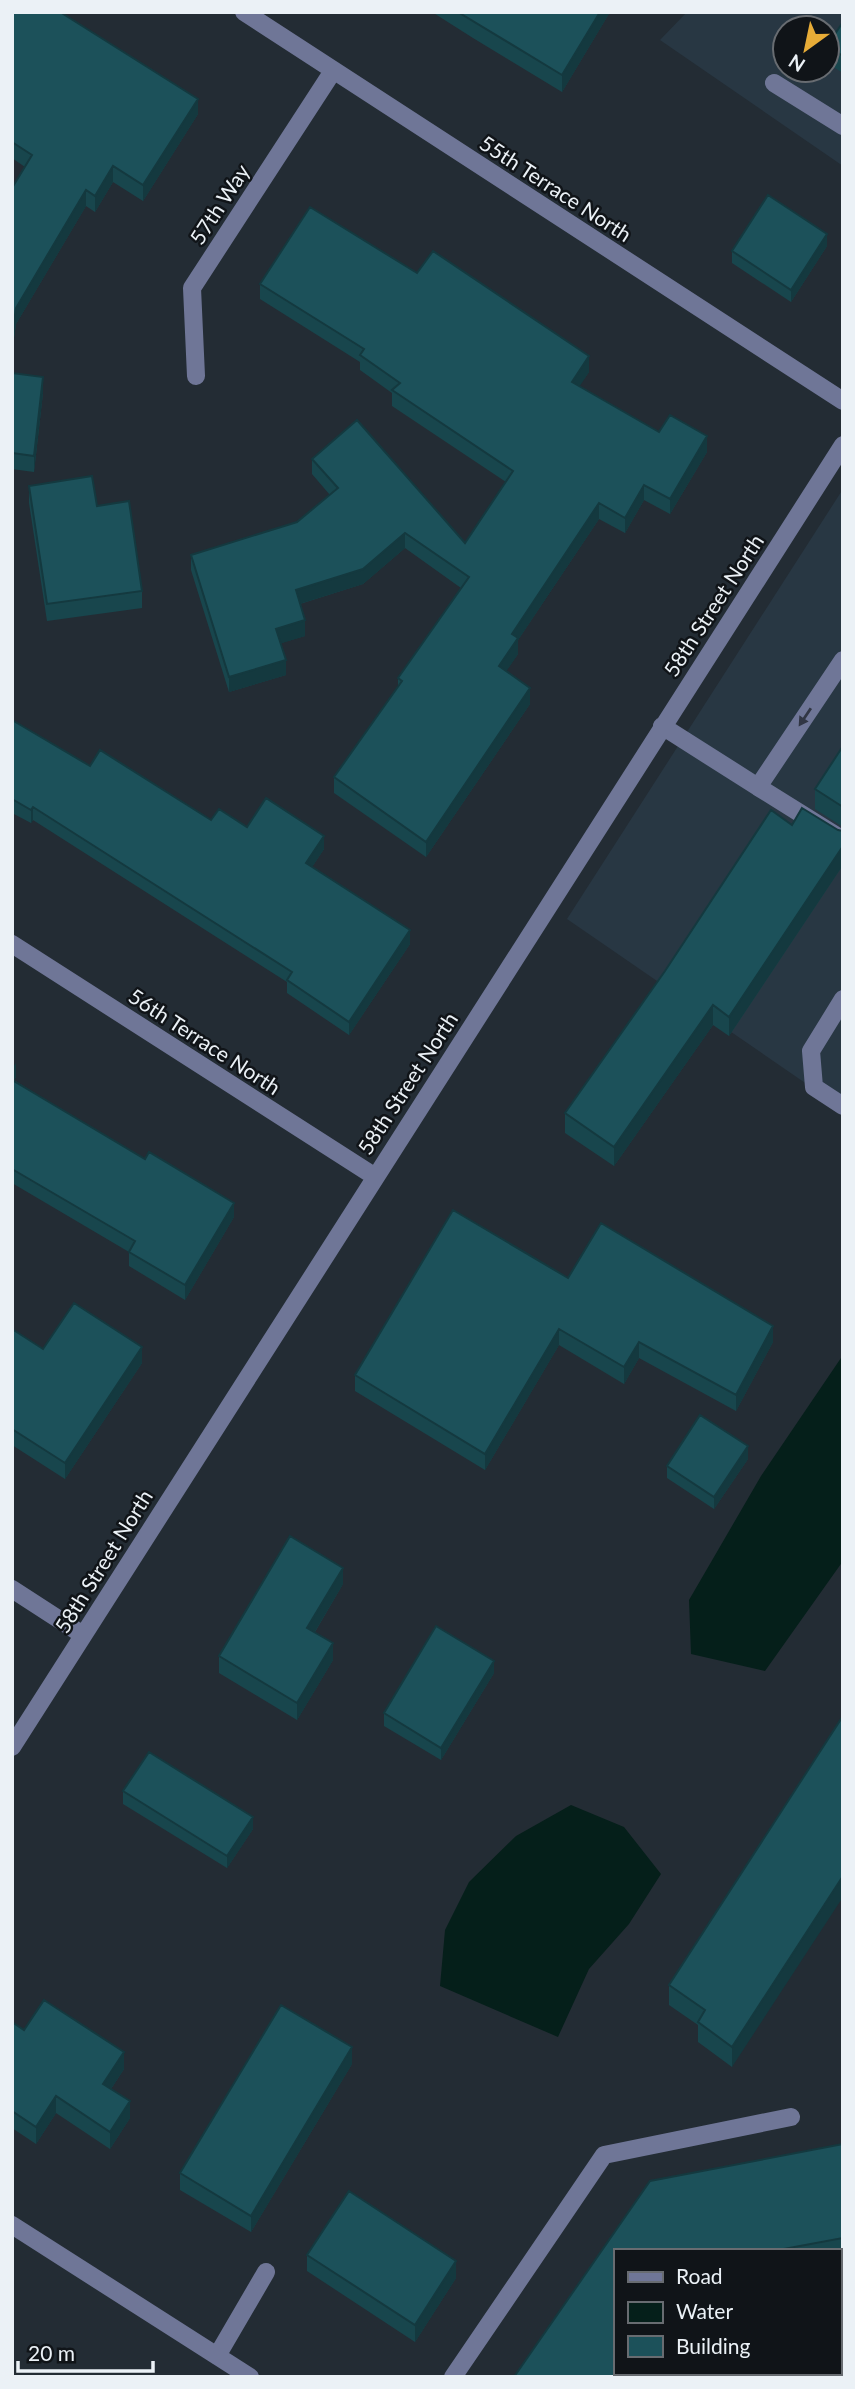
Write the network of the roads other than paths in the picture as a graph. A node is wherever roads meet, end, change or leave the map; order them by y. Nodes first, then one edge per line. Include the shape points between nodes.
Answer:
1 (244, 12) edge
2 (333, 71) junction
3 (776, 84) edge
4 (843, 127) edge
5 (196, 376) dead end
6 (843, 401) edge
7 (843, 445) edge
8 (843, 660) edge
9 (662, 726) junction
10 (758, 787) junction
11 (843, 840) edge
12 (12, 944) edge
13 (843, 999) edge
14 (843, 1106) edge
15 (374, 1176) junction
16 (12, 1589) edge
17 (83, 1635) junction
18 (12, 1747) edge
19 (791, 2117) dead end
20 (12, 2225) edge
21 (266, 2272) dead end
22 (217, 2356) junction
23 (250, 2377) edge
24 (453, 2377) edge

1 - 2 street, 55th Terrace North
2 - 5 street, 57th Way via 192,288
2 - 6 street, 55th Terrace North
3 - 4 street
7 - 9 street, 58th Street North
8 -> 10 street
9 - 10 street
9 - 15 street, 58th Street North
10 - 11 street
12 - 15 street, 56th Terrace North
13 - 14 street via 811,1051 814,1087
15 - 17 street, 58th Street North
16 - 17 street
17 - 18 street, 58th Street North
19 - 24 street via 604,2155
20 - 22 street
21 - 22 street
22 - 23 street

